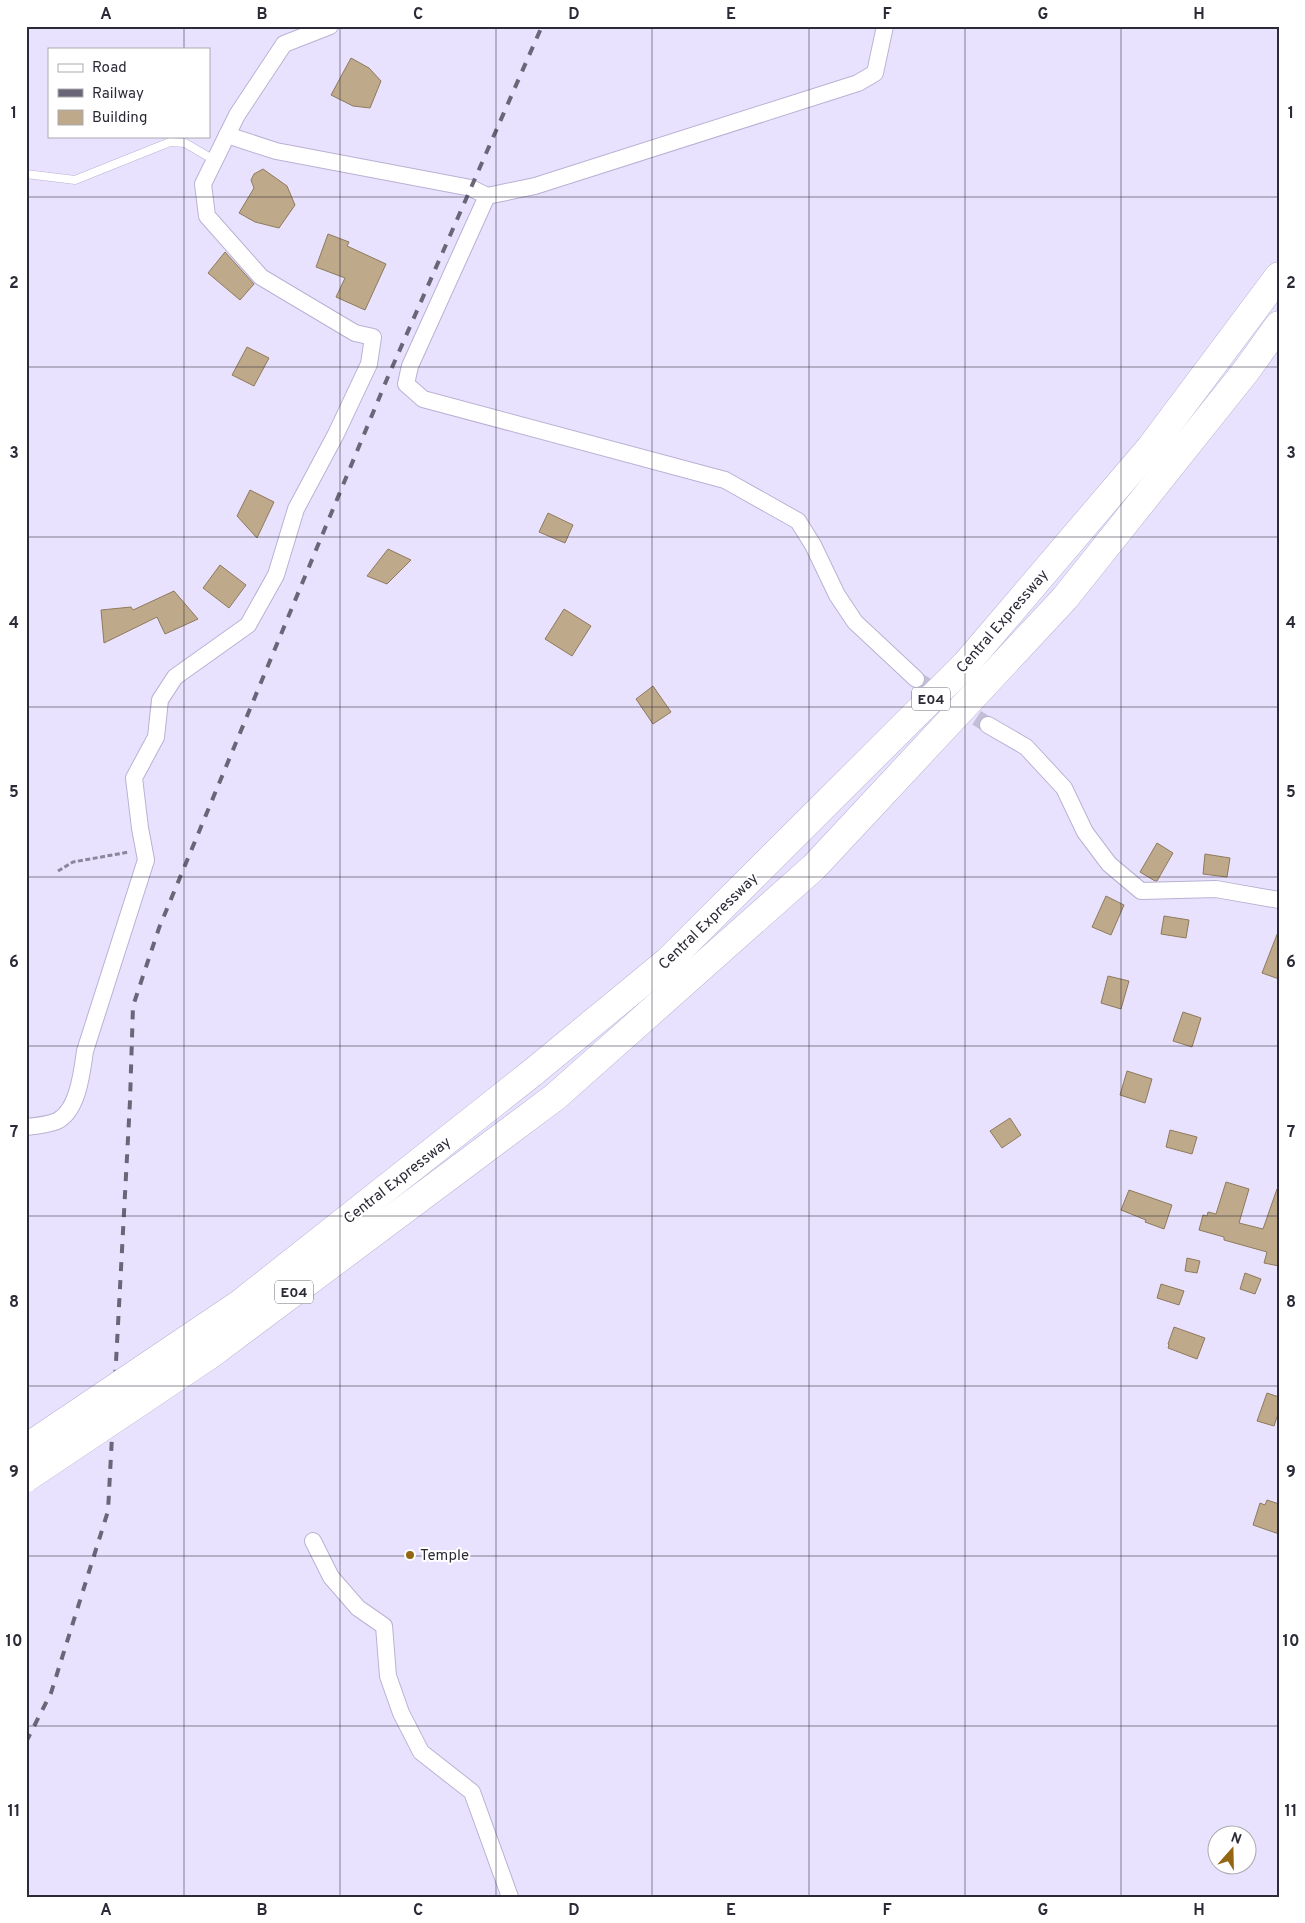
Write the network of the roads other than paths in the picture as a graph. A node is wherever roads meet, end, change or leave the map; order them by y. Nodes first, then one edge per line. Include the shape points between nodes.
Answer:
1 (330, 26) edge
2 (885, 26) edge
3 (227, 135) junction
4 (214, 160) junction
5 (26, 174) edge
6 (487, 196) junction
7 (1279, 276) edge
8 (1279, 325) edge
9 (916, 679) tunnel mouth
10 (988, 725) tunnel mouth
11 (1279, 900) edge
12 (26, 1127) edge
13 (26, 1448) edge
14 (26, 1478) edge
15 (313, 1541) dead end
16 (510, 1897) edge

1 - 3 street via 284,44
2 - 6 street via 875,73 858,83 535,186
3 - 4 street
3 - 6 street via 276,151 471,188
4 - 5 lane via 185,143 170,142 75,180
4 - 12 street via 203,184 207,216 261,278 355,333 373,337 369,364 296,509 276,575 248,624 176,677 160,700 156,737 134,778 146,860 85,1051 80,1082 69,1114 56,1122
6 - 9 street via 410,366 406,384 423,399 724,480 798,521 837,596 856,622
7 - 13 highway, Central Expressway / E04, bridge via 1151,446 966,664 668,961 532,1073 240,1303
8 - 14 highway, Central Expressway / E04, bridge via 1065,598 814,867 555,1097 211,1354
10 - 11 street via 1026,747 1064,788 1085,832 1109,864 1141,892 1216,889
15 - 16 street via 331,1577 358,1608 384,1626 388,1676 401,1713 421,1752 472,1792

